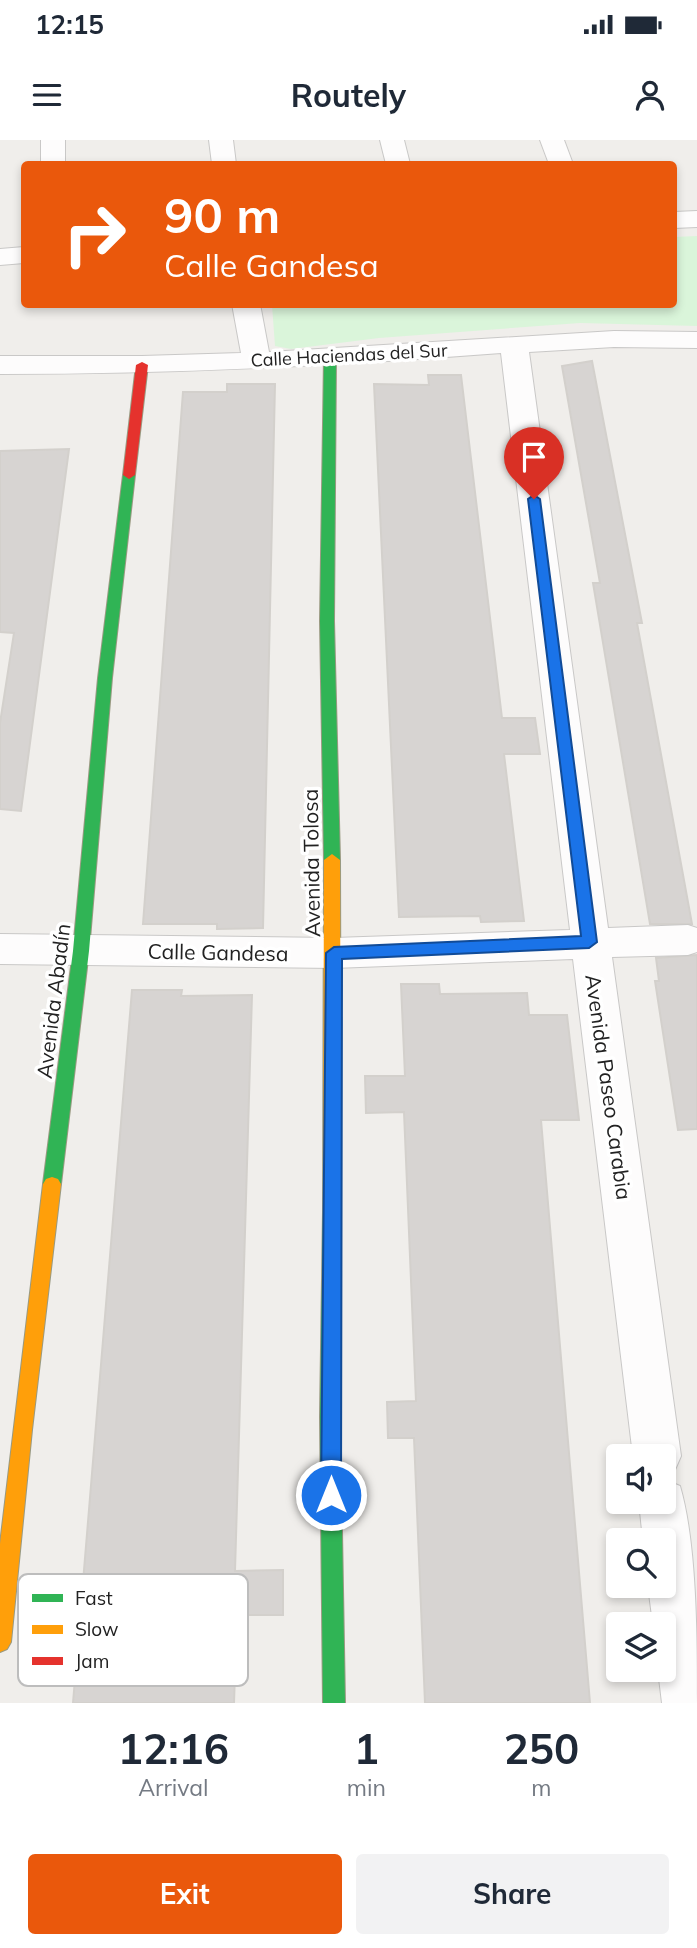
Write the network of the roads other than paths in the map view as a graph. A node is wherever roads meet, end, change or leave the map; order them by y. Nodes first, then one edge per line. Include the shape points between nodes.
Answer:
1 (53, 140) edge
2 (221, 140) edge
3 (392, 140) edge
4 (551, 140) edge
5 (53, 161) edge
6 (224, 161) edge
7 (397, 161) edge
8 (560, 161) edge
9 (697, 219) edge
10 (677, 220) edge
11 (21, 255) edge
12 (0, 257) edge
13 (247, 308) edge
14 (697, 340) edge
15 (514, 344) junction
16 (330, 358) junction
17 (256, 360) junction
18 (0, 365) edge
19 (142, 365) junction
20 (688, 940) dead end
21 (589, 942) junction
22 (0, 950) edge
23 (81, 951) junction
24 (334, 953) junction
25 (655, 1444) edge
26 (664, 1514) edge
27 (0, 1642) edge
28 (334, 1703) edge
29 (688, 1703) edge

1 - 5 street
2 - 6 street
3 - 7 street
4 - 8 street
9 - 10 street
11 - 12 street
13 - 17 street
14 - 15 street, Calle Haciendas del Sur
15 - 16 street, Calle Haciendas del Sur
15 - 21 street, Avenida Paseo Carabia
16 - 17 street, Calle Haciendas del Sur
16 - 24 street, Avenida Tolosa via 327,621
17 - 19 street, Calle Haciendas del Sur
18 - 19 street, Calle Haciendas del Sur
19 - 23 street, Avenida Abadín via 105,678
20 - 21 street, Calle Gandesa
21 - 24 street, Calle Gandesa
21 - 25 street, Avenida Paseo Carabia
22 - 23 street, Calle Gandesa
23 - 24 street, Calle Gandesa
23 - 27 street, Avenida Abadín
24 - 28 street, Avenida Tolosa via 330,1417
26 - 29 street

